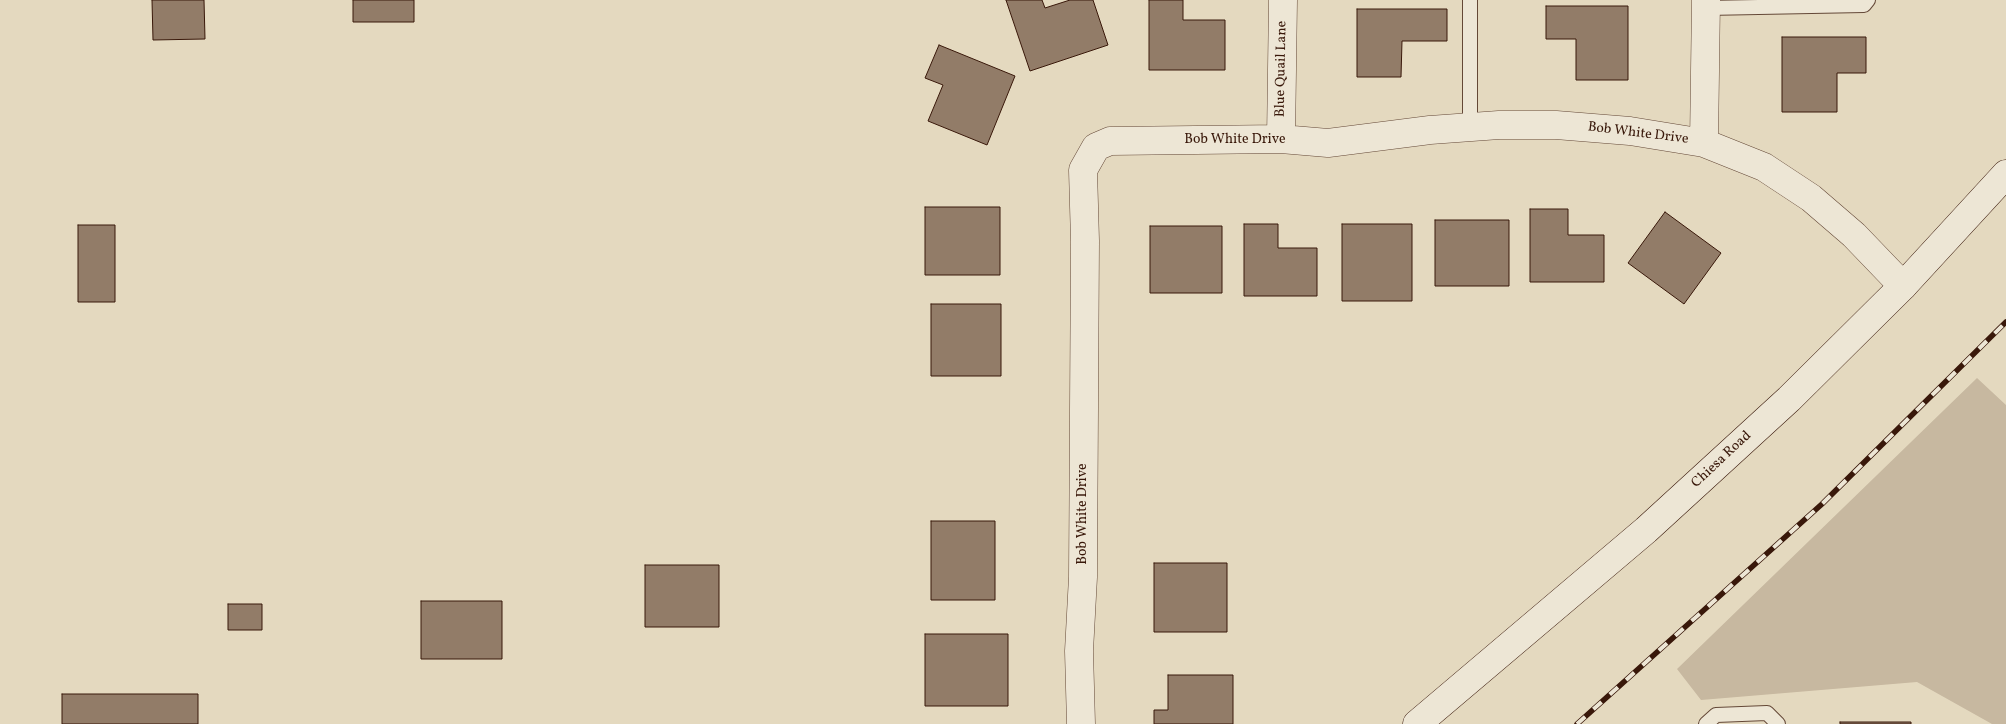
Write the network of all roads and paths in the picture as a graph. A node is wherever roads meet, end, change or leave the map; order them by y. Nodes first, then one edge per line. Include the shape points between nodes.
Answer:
1 (1283, 0) edge
2 (1470, 0) edge
3 (1868, 0) edge
4 (1706, 4) edge
5 (1470, 127) junction
6 (1281, 139) junction
7 (1704, 143) junction
8 (2006, 174) edge
9 (1903, 286) junction
10 (1081, 724) edge
11 (1417, 724) edge
12 (1706, 724) edge
13 (1778, 724) edge

1 - 6 street, Blue Quail Lane
2 - 5 lane
3 - 4 lane via 1864,5
4 - 7 street
5 - 6 street, Bob White Drive via 1328,143
5 - 7 street, Bob White Drive via 1556,124
6 - 10 street, Bob White Drive via 1110,141 1096,147 1083,170
7 - 9 street, Bob White Drive via 1764,167 1811,198 1854,235
8 - 9 street, Chiesa Road
9 - 11 street, Chiesa Road via 1789,399 1646,530
12 - 13 lane via 1716,715 1767,713

